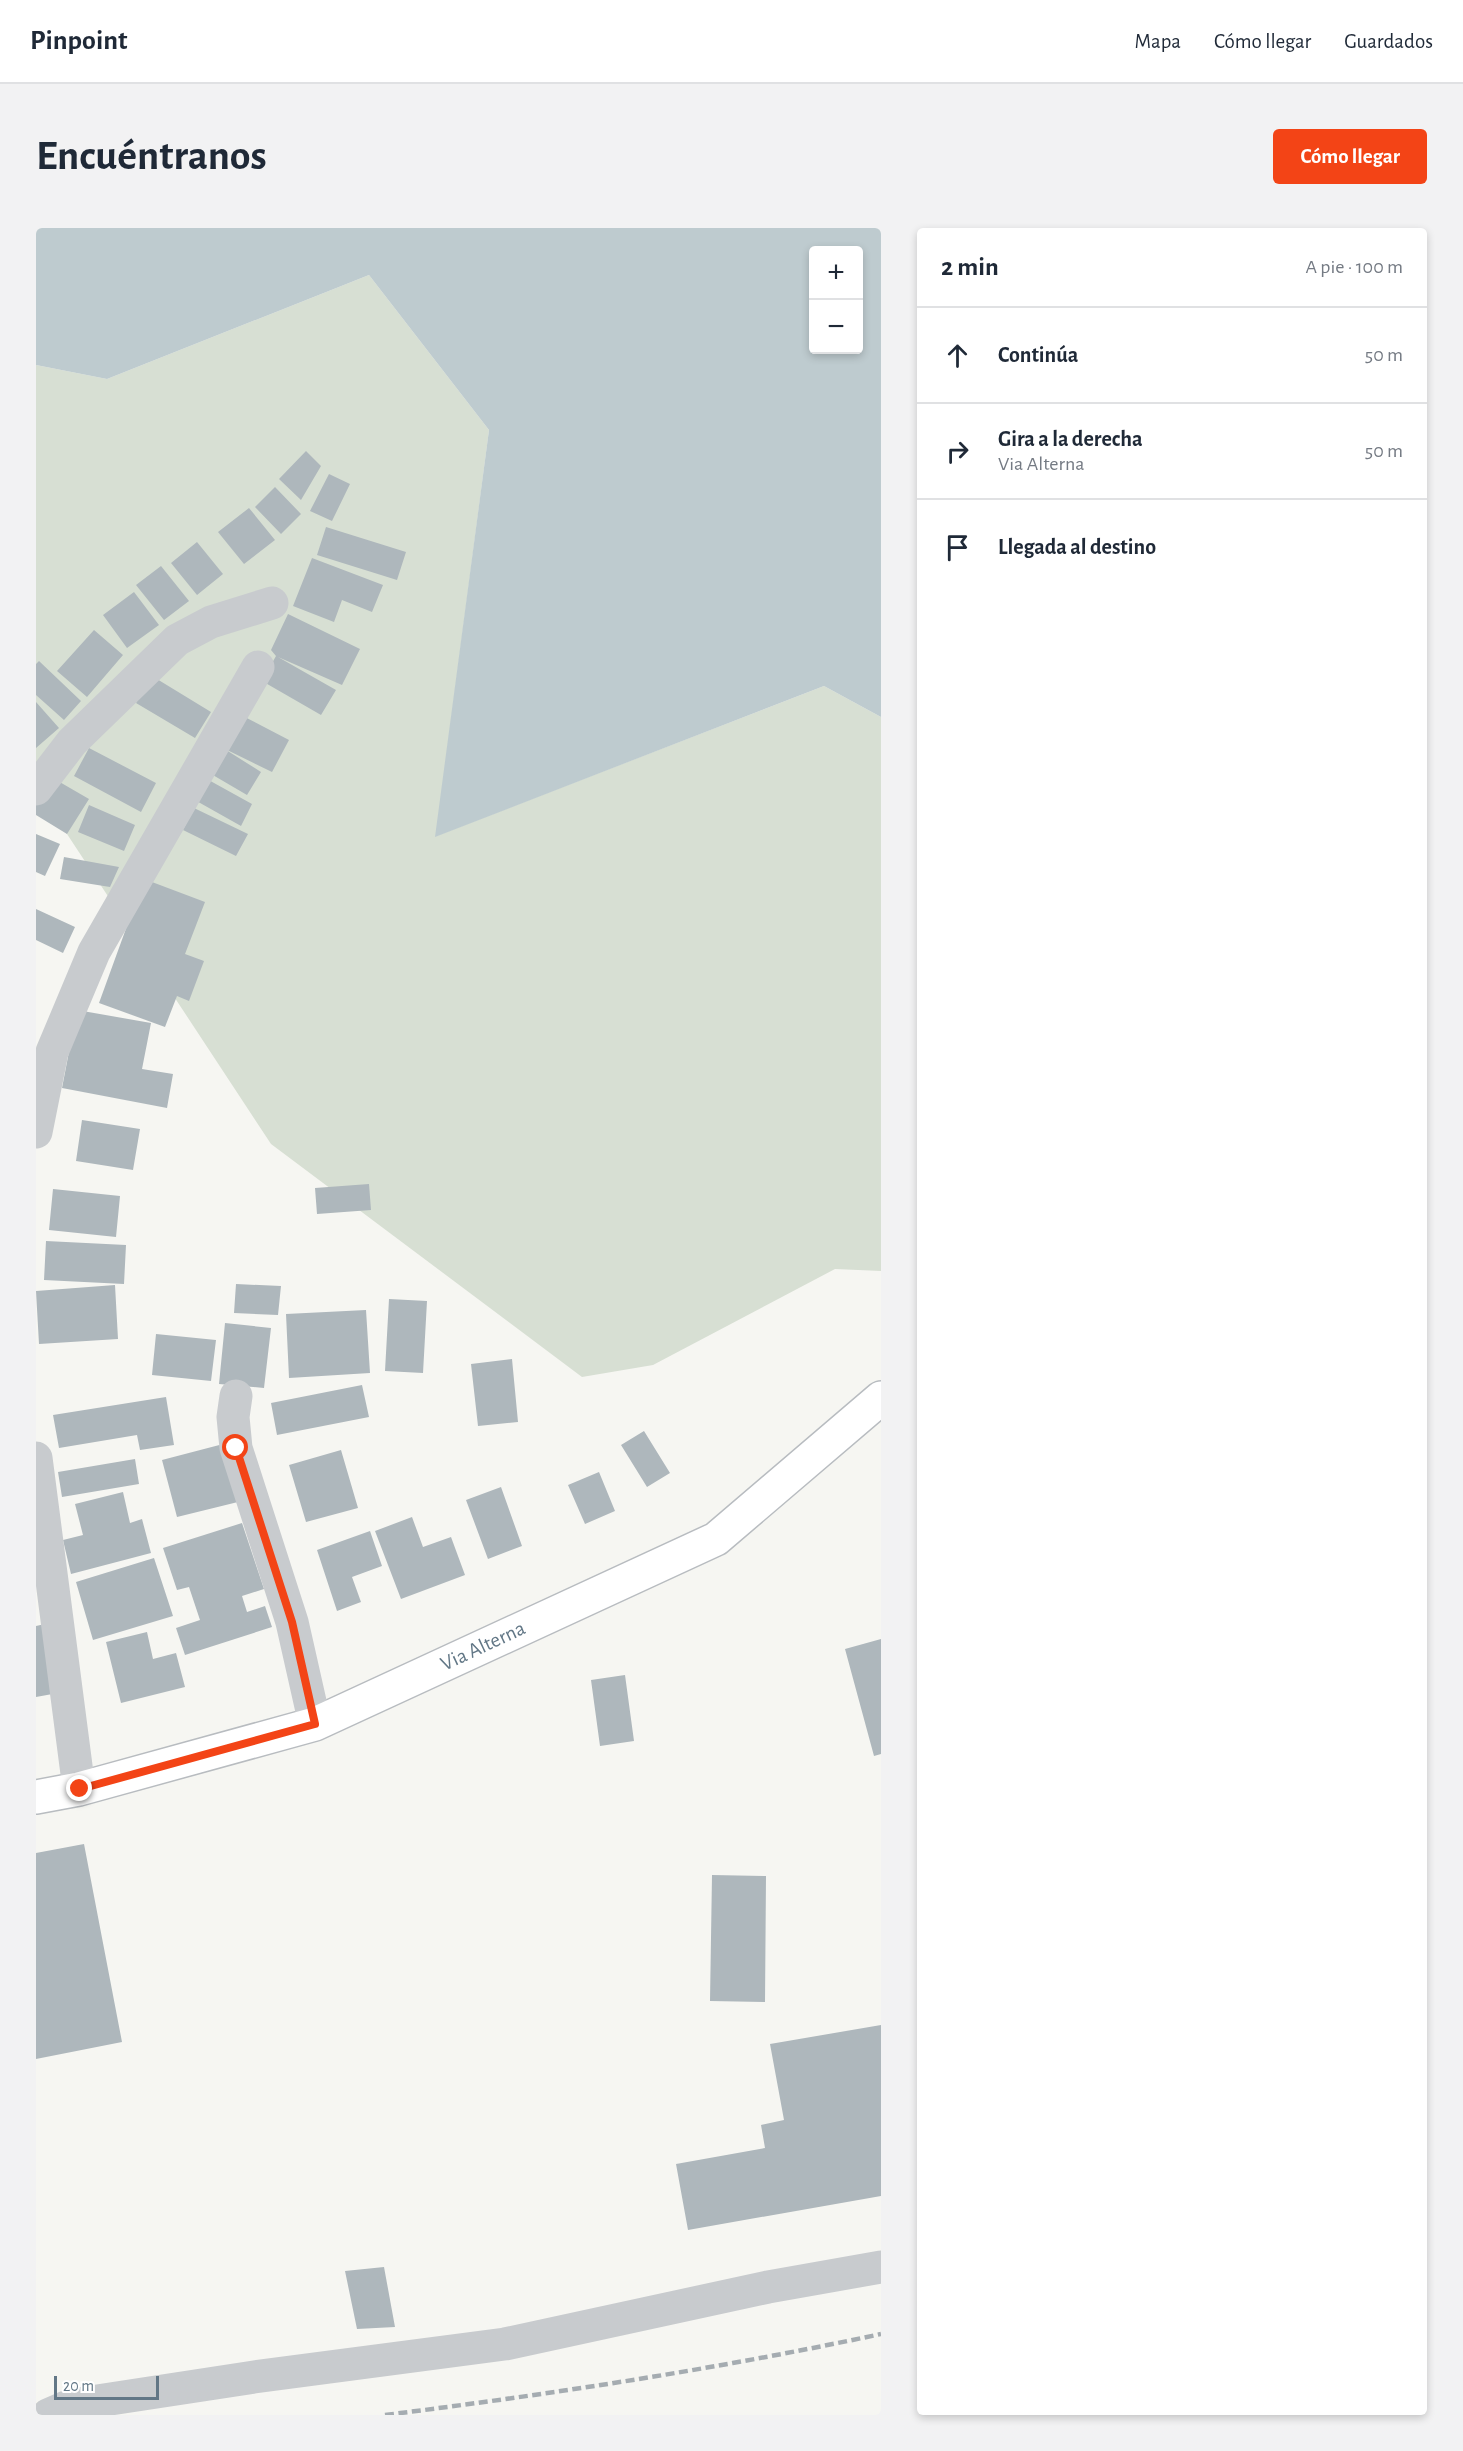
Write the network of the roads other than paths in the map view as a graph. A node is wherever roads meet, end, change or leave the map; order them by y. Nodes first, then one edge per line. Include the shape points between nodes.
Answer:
1 (272, 603) dead end
2 (258, 667) dead end
3 (36, 789) edge
4 (36, 1132) edge
5 (236, 1396) dead end
6 (881, 1398) edge
7 (36, 1458) edge
8 (315, 1724) junction
9 (80, 1789) junction
10 (36, 1797) edge
11 (881, 2267) edge
12 (48, 2415) edge

1 - 3 street via 211,622 177,640 72,742
2 - 4 street via 94,952 52,1052
5 - 8 street via 236,1448 292,1622
6 - 8 main road, Via Alterna via 716,1539
7 - 9 street
8 - 9 main road, Via Alterna
9 - 10 main road, Via Alterna
11 - 12 street via 768,2287 505,2344 71,2405

